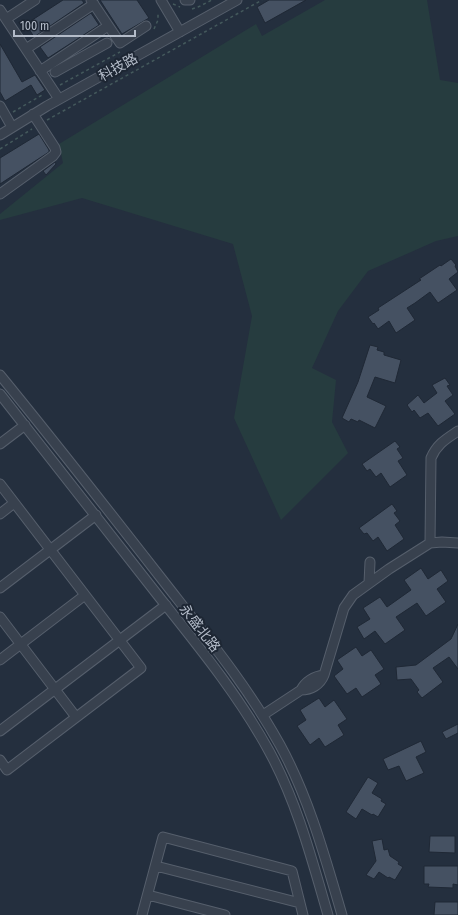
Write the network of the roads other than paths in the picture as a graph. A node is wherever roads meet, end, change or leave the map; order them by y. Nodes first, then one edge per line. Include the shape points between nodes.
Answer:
1 (35, 0) edge
2 (161, 0) edge
3 (185, 0) edge
4 (190, 0) edge
5 (237, 0) edge
6 (92, 2) edge
7 (0, 10) edge
8 (6, 19) junction
9 (108, 26) junction
10 (150, 28) road end
11 (180, 32) junction
12 (107, 43) dead end
13 (26, 49) junction
14 (71, 51) junction
15 (77, 60) junction
16 (40, 71) junction
17 (55, 72) dead end
18 (59, 99) junction
19 (1, 110) edge
20 (33, 114) junction
21 (12, 127) junction
22 (0, 135) edge
23 (0, 194) edge
24 (0, 375) edge
25 (0, 394) edge
26 (25, 425) junction
27 (458, 431) edge
28 (0, 444) edge
29 (0, 484) edge
30 (14, 503) junction
31 (0, 514) edge
32 (96, 515) junction
33 (430, 543) junction
34 (458, 543) edge
35 (50, 550) junction
36 (370, 562) dead end
37 (369, 583) junction
38 (0, 588) edge
39 (85, 595) junction
40 (166, 605) junction
41 (0, 617) edge
42 (119, 640) junction
43 (20, 644) junction
44 (0, 660) edge
45 (55, 689) junction
46 (263, 715) junction
47 (76, 717) junction
48 (0, 731) edge
49 (0, 760) edge
50 (156, 866) junction
51 (148, 895) junction
52 (300, 903) junction
53 (142, 915) edge
54 (225, 915) edge
55 (303, 915) edge
56 (328, 915) edge
57 (342, 915) edge

1 - 8 street
2 - 11 street
3 - 4 street
5 - 11 street, 科技路
6 - 9 street
6 - 13 street
7 - 8 street
8 - 13 street
9 - 10 street via 120,44
9 - 14 street
11 - 18 street, 科技路
12 - 15 street
13 - 16 street
14 - 15 street
14 - 16 street
15 - 17 street
16 - 18 street
18 - 20 street, 科技路
19 - 21 street
20 - 21 street, 科技路
20 - 23 street via 56,152
21 - 22 street, 科技路
24 - 46 street, 永盛北路 via 222,656
25 - 26 street, 永盛北路
26 - 28 street
26 - 32 street, 永盛北路
27 - 33 street via 435,449 431,458
29 - 30 street
30 - 31 street
30 - 35 street
32 - 35 street
32 - 40 street, 永盛北路
33 - 34 street
33 - 37 street
35 - 38 street
35 - 39 street
36 - 37 street
37 - 46 street via 352,595 344,608 324,675 304,684 301,690
39 - 42 street
39 - 43 street
40 - 42 street
40 - 56 street, 永盛北路 via 248,715 269,751 300,824
41 - 43 street
42 - 45 street
42 - 47 street via 141,668
43 - 44 street
43 - 45 street
45 - 47 street
45 - 48 street
46 - 57 street, 永盛北路 via 303,792
47 - 49 street via 7,770
50 - 51 street
50 - 52 street
50 - 52 street via 163,837 292,871
51 - 53 street
51 - 54 street
52 - 55 street

